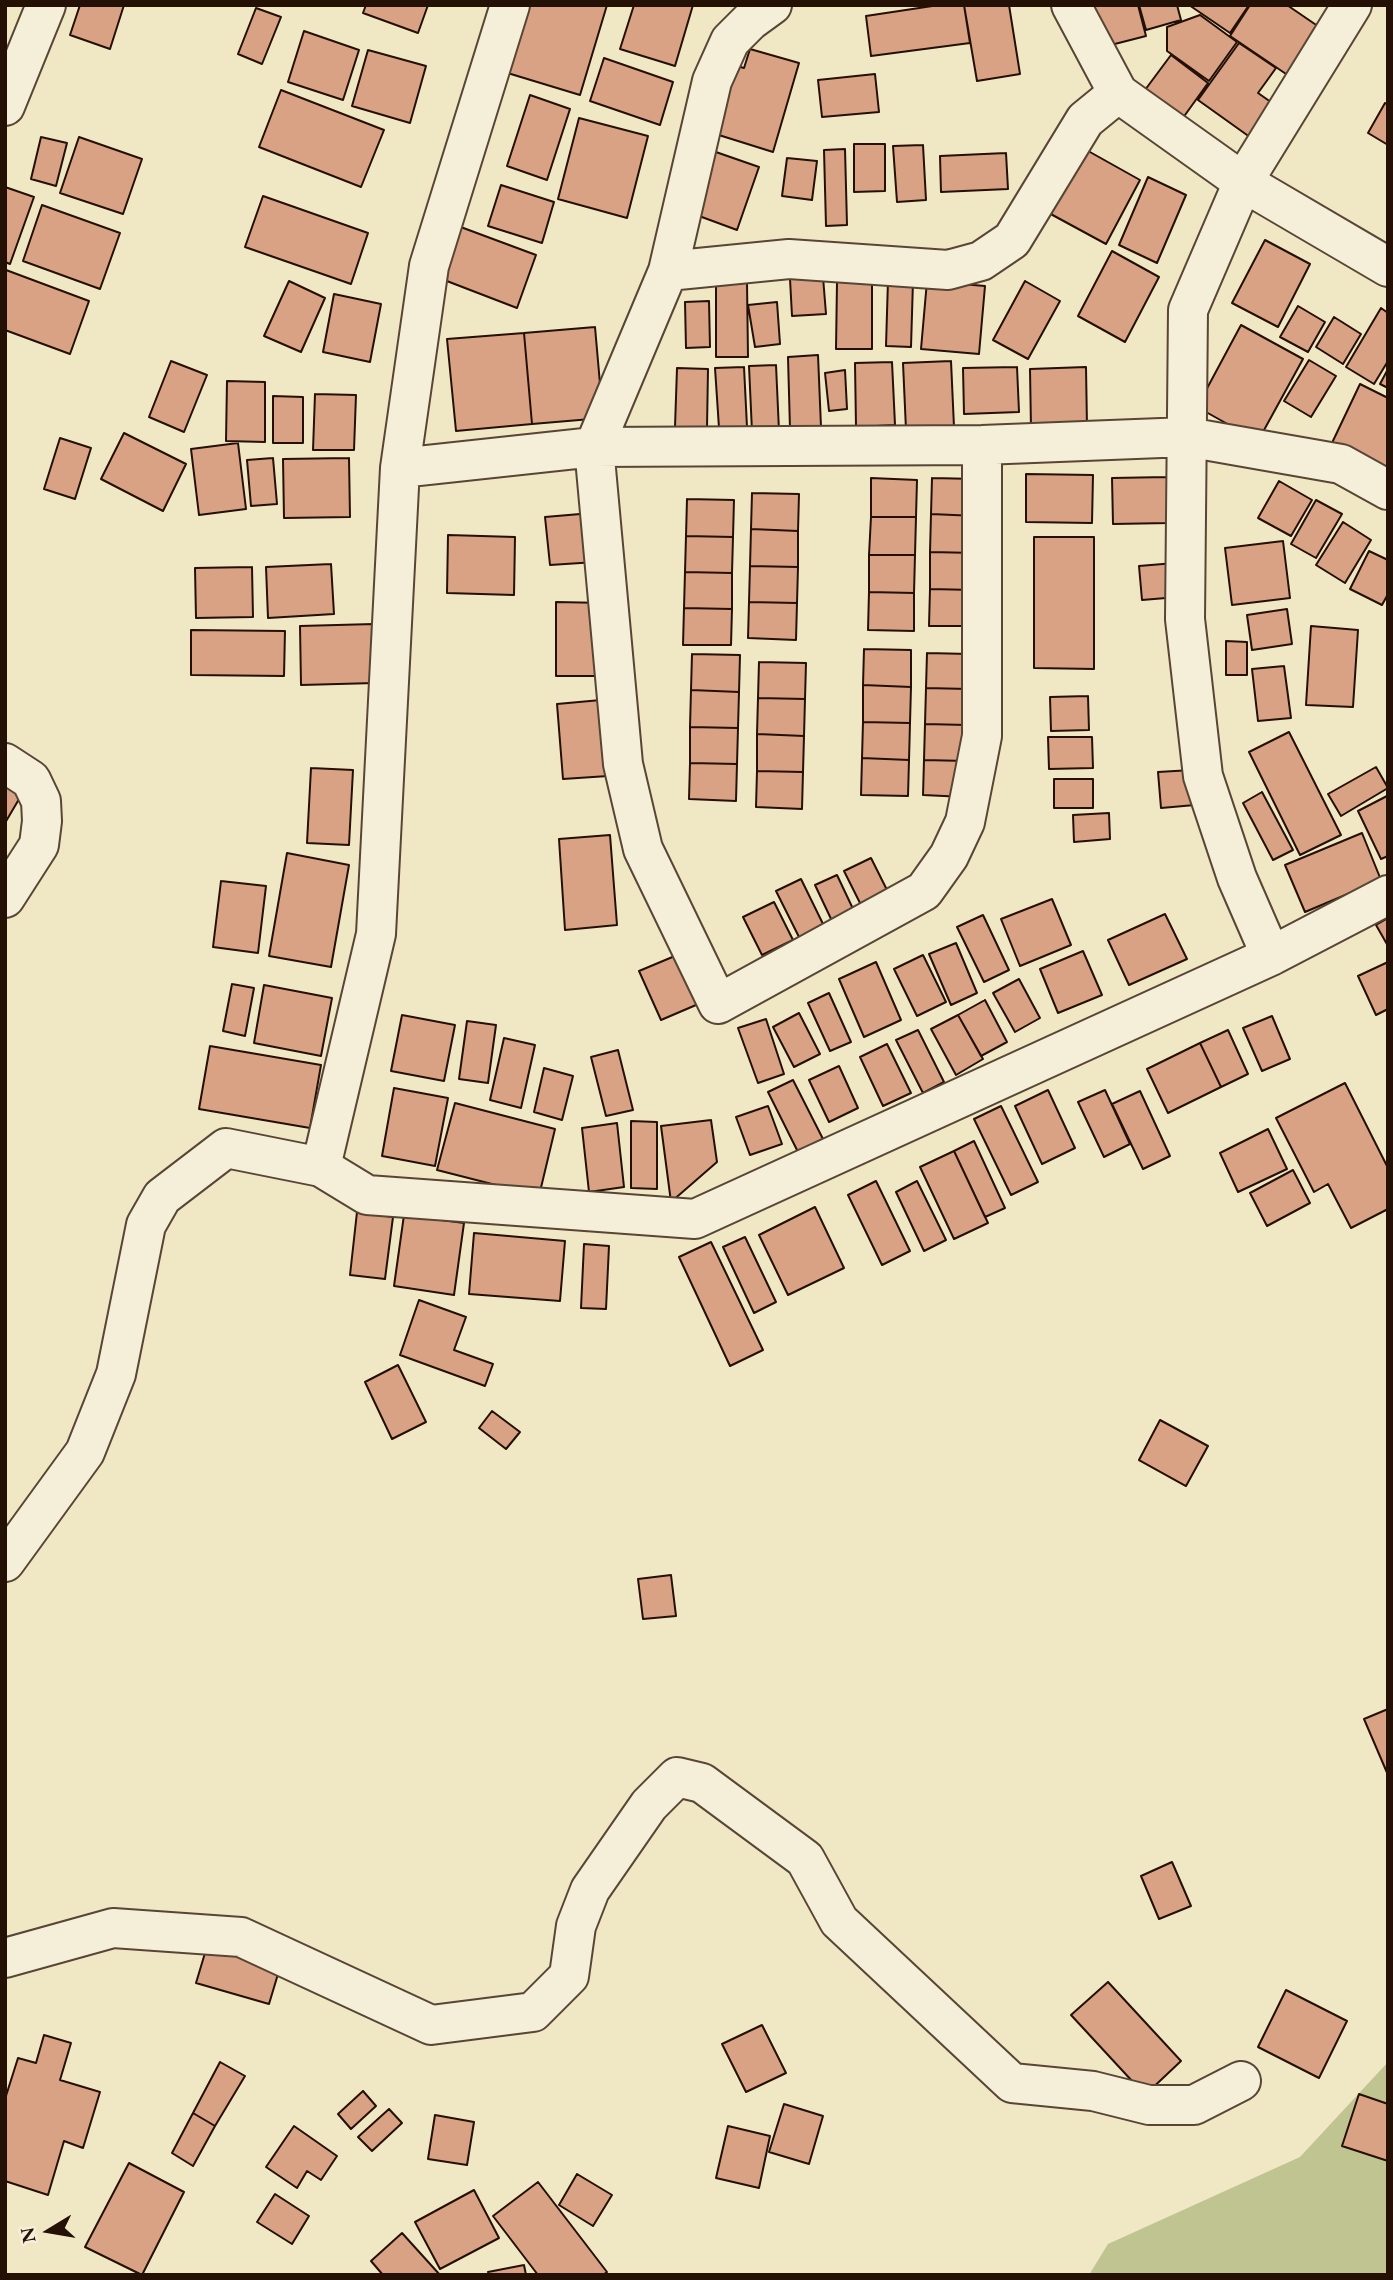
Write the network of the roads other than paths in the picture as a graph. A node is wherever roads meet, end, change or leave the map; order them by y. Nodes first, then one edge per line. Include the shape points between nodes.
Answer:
1 (46, 5) edge
2 (510, 5) edge
3 (772, 5) edge
4 (1071, 5) edge
5 (1352, 5) edge
6 (1118, 93) junction
7 (5, 106) edge
8 (1243, 182) junction
9 (1388, 267) edge
10 (668, 271) junction
11 (1187, 437) junction
12 (982, 445) junction
13 (594, 447) junction
14 (400, 468) junction
15 (1388, 490) edge
16 (5, 763) edge
17 (1388, 895) edge
18 (5, 898) edge
19 (1271, 956) junction
20 (321, 1167) junction
21 (5, 1562) edge
22 (5, 1958) edge
23 (1241, 2081) dead end

1 - 7 street
2 - 14 street via 429,265
3 - 10 street via 730,41 712,81
4 - 6 street
5 - 8 street
6 - 8 street
6 - 10 street via 1085,120 1012,240 981,261 948,270 789,260
8 - 9 street
8 - 11 street via 1188,310
10 - 13 street
11 - 12 street
11 - 15 street via 1340,464
11 - 19 street via 1185,619 1203,776 1237,878
12 - 13 street
12 - 13 street via 982,736 965,822 949,856 924,891 718,1004 643,849 623,764
13 - 14 street
14 - 20 street via 376,934
16 - 18 street via 31,780 41,801 43,821 39,845
17 - 19 street
19 - 20 street via 695,1219 367,1195
20 - 21 street via 226,1148 162,1197 146,1225 116,1374 85,1452
22 - 23 street via 113,1928 241,1937 431,2025 533,2012 569,1976 576,1926 590,1890 649,1805 677,1777 702,1783 805,1859 839,1921 1012,2083 1093,2091 1149,2105 1194,2105

